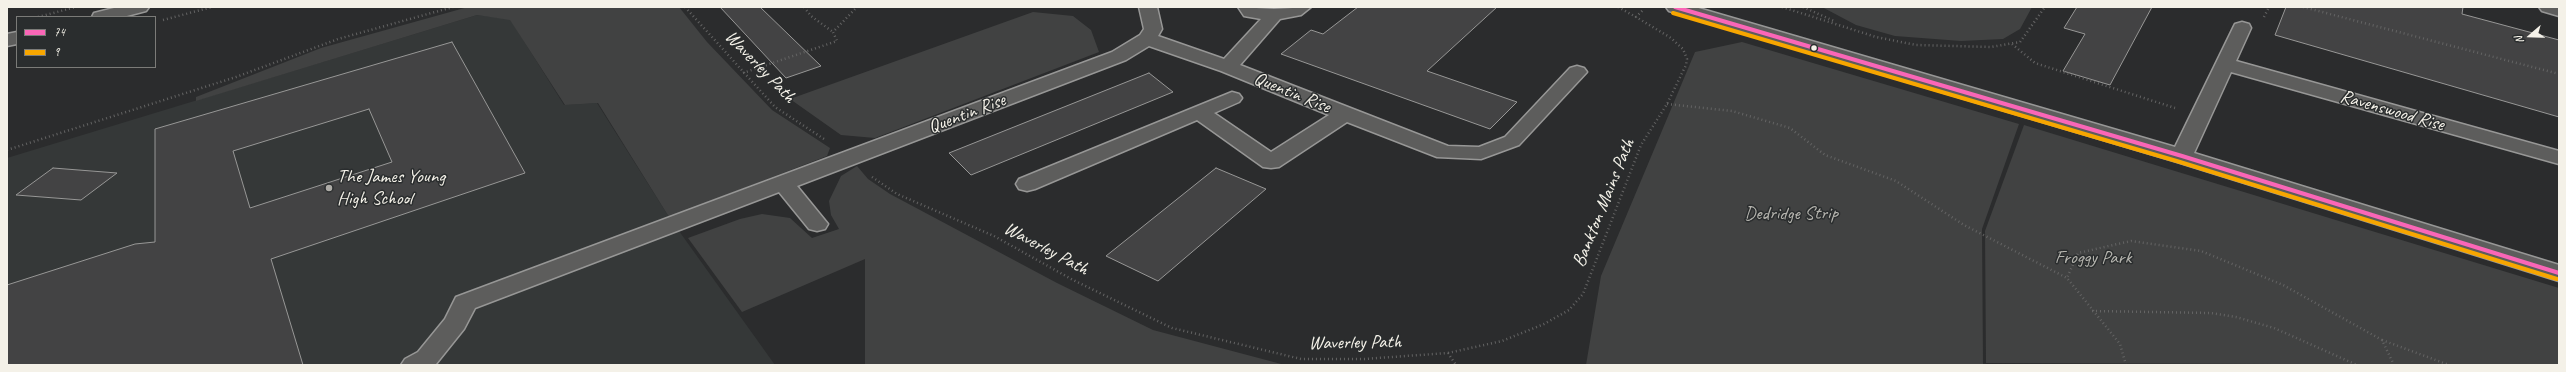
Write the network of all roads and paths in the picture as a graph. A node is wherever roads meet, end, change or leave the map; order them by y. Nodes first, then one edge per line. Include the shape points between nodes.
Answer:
1 (77, 7) edge
2 (140, 7) edge
3 (212, 7) edge
4 (453, 7) edge
5 (685, 7) edge
6 (804, 7) edge
7 (857, 7) edge
8 (1148, 7) edge
9 (1247, 7) edge
10 (1302, 7) edge
11 (1618, 7) edge
12 (1675, 7) edge
13 (1782, 7) edge
14 (1803, 7) edge
15 (2045, 7) edge
16 (2303, 7) edge
17 (2548, 7) edge
18 (1643, 10) dead end
19 (2559, 10) edge
20 (42, 16) edge
21 (105, 16) edge
22 (1274, 16) junction
23 (1636, 17) junction
24 (162, 20) dead end
25 (1842, 25) junction
26 (2242, 28) dead end
27 (833, 32) junction
28 (1147, 39) junction
29 (2012, 44) junction
30 (2225, 64) junction
31 (1228, 67) junction
32 (1578, 72) dead end
33 (743, 73) junction
34 (2559, 74) edge
35 (1232, 98) dead end
36 (1667, 104) junction
37 (2206, 106) junction
38 (1200, 112) junction
39 (1346, 114) junction
40 (7, 150) edge
41 (854, 156) junction
42 (2182, 156) junction
43 (2559, 158) edge
44 (784, 183) junction
45 (1027, 184) dead end
46 (817, 224) dead end
47 (2559, 273) edge
48 (2067, 278) junction
49 (2092, 311) junction
50 (2382, 340) junction
51 (1448, 353) junction
52 (414, 365) edge
53 (1456, 365) edge
54 (2126, 365) edge
55 (2358, 365) edge
56 (2394, 365) edge
57 (2449, 365) edge

1 - 20 path
2 - 21 street
3 - 24 path
4 - 40 path via 338,39 236,77
5 - 33 path, Waverley Path
6 - 27 path
7 - 27 path
8 - 28 street via 1153,29
9 - 22 street via 1250,12
10 - 22 street
11 - 23 path
12 - 42 street
13 - 25 path
14 - 25 path
15 - 29 path via 2020,42
16 - 34 path
17 - 19 street
18 - 23 path
22 - 31 street
23 - 36 path, Bankton Mains Path via 1671,38 1682,49 1687,59
25 - 29 path via 1876,37 1916,45 1992,47
26 - 30 street
27 - 33 path via 837,41
28 - 31 street, Quentin Rise
28 - 41 street, Quentin Rise via 1119,56
29 - 37 path via 2035,63 2180,109 2186,100
30 - 37 street
30 - 43 street, Ravenswood Rise
31 - 39 street, Quentin Rise
32 - 39 street, Quentin Rise via 1512,141 1481,153 1445,152
33 - 41 path, Waverley Path via 775,107
35 - 38 street
36 - 48 path via 1732,111 1790,128 1825,155 1896,181 1964,226
36 - 51 path, Bankton Mains Path via 1640,145 1583,294 1568,310 1544,324 1502,341
37 - 42 street
38 - 39 street via 1271,162
38 - 45 street
41 - 44 street, Quentin Rise
41 - 51 path, Waverley Path via 873,178 897,194 994,236 1073,280 1172,328 1301,359 1364,359
42 - 47 street
44 - 46 street
44 - 52 street, Quentin Rise via 465,303 454,323 427,358
48 - 49 path
48 - 50 path via 2078,253 2131,241 2201,251 2283,285
49 - 54 path via 2120,344
49 - 55 path via 2211,313 2236,317 2274,328
50 - 56 path
50 - 57 path
51 - 53 path

